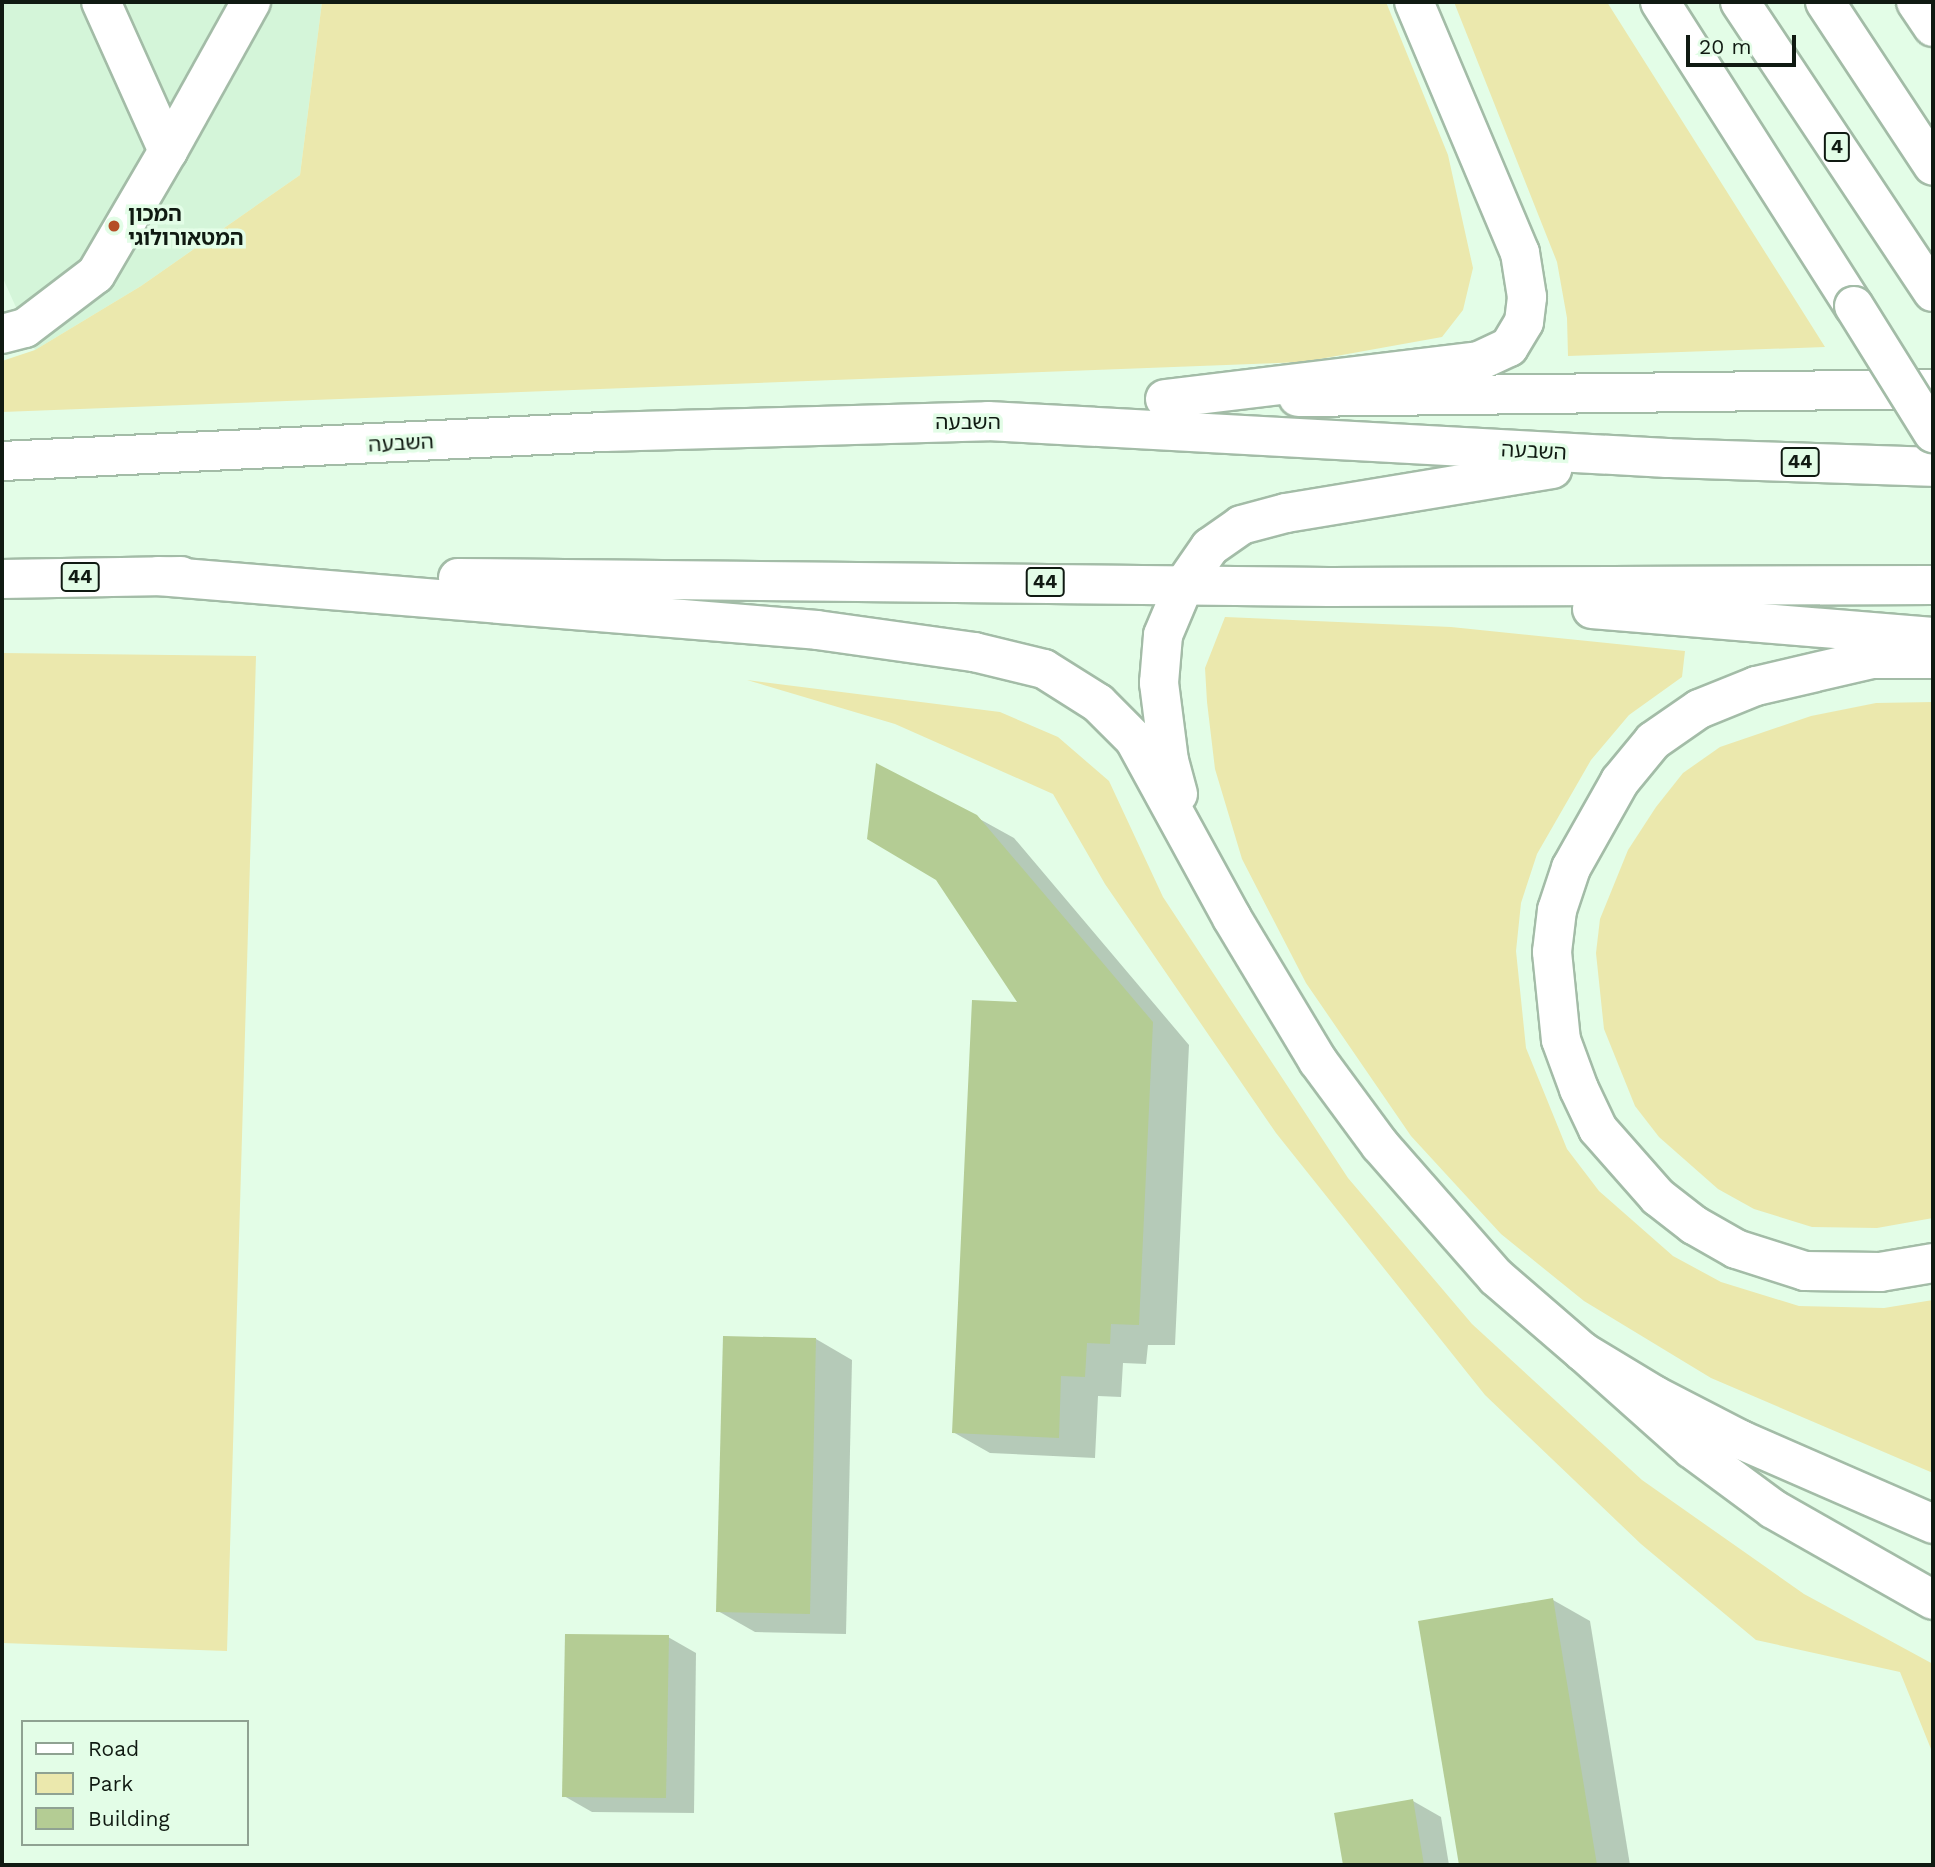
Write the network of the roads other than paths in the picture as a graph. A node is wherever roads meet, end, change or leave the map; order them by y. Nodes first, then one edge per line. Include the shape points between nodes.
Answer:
1 (101, 2) edge
2 (251, 2) edge
3 (1414, 2) edge
4 (1660, 2) edge
5 (1740, 2) edge
6 (1825, 2) edge
7 (1916, 2) edge
8 (1933, 27) edge
9 (168, 151) junction
10 (1933, 166) edge
11 (1933, 292) edge
12 (2, 334) edge
13 (1933, 389) edge
14 (1165, 399) junction
15 (988, 421) junction
16 (1933, 433) edge
17 (1667, 458) junction
18 (2, 461) edge
19 (1933, 467) edge
20 (158, 576) junction
21 (2, 579) edge
22 (1185, 583) junction
23 (1933, 585) edge
24 (1329, 586) junction
25 (1933, 637) edge
26 (1933, 659) edge
27 (1189, 833) junction
28 (1933, 1263) edge
29 (1583, 1352) junction
30 (1933, 1524) edge
31 (1933, 1601) edge

1 - 9 main road
2 - 9 main road
3 - 14 main road via 1520,253 1527,297 1524,322 1509,347 1479,361
4 - 16 main road, bridge
5 - 11 main road, 4
6 - 10 main road
7 - 8 main road
9 - 12 main road via 96,275 25,328
13 - 14 main road
14 - 15 main road
15 - 17 main road, השבעה / 44
15 - 18 main road, השבעה / 44 via 604,432
17 - 19 main road, השבעה / 44
17 - 22 main road via 1514,473 1286,513 1241,525 1210,547
20 - 21 main road, 44
20 - 22 main road, 44
20 - 27 main road via 817,630 986,655 1044,670 1098,703 1134,739
22 - 24 main road, 44
22 - 27 main road via 1163,635 1160,683 1169,761
23 - 24 main road, 44
24 - 25 main road
26 - 28 main road via 1871,659 1756,686 1699,709 1653,741 1620,782 1576,858 1557,910 1552,952 1561,1040 1579,1089 1598,1129 1658,1197 1693,1225 1736,1249 1805,1271 1880,1272
27 - 29 main road via 1272,988 1380,1145 1496,1277
29 - 30 main road via 1741,1440
29 - 31 main road via 1692,1449 1773,1509

